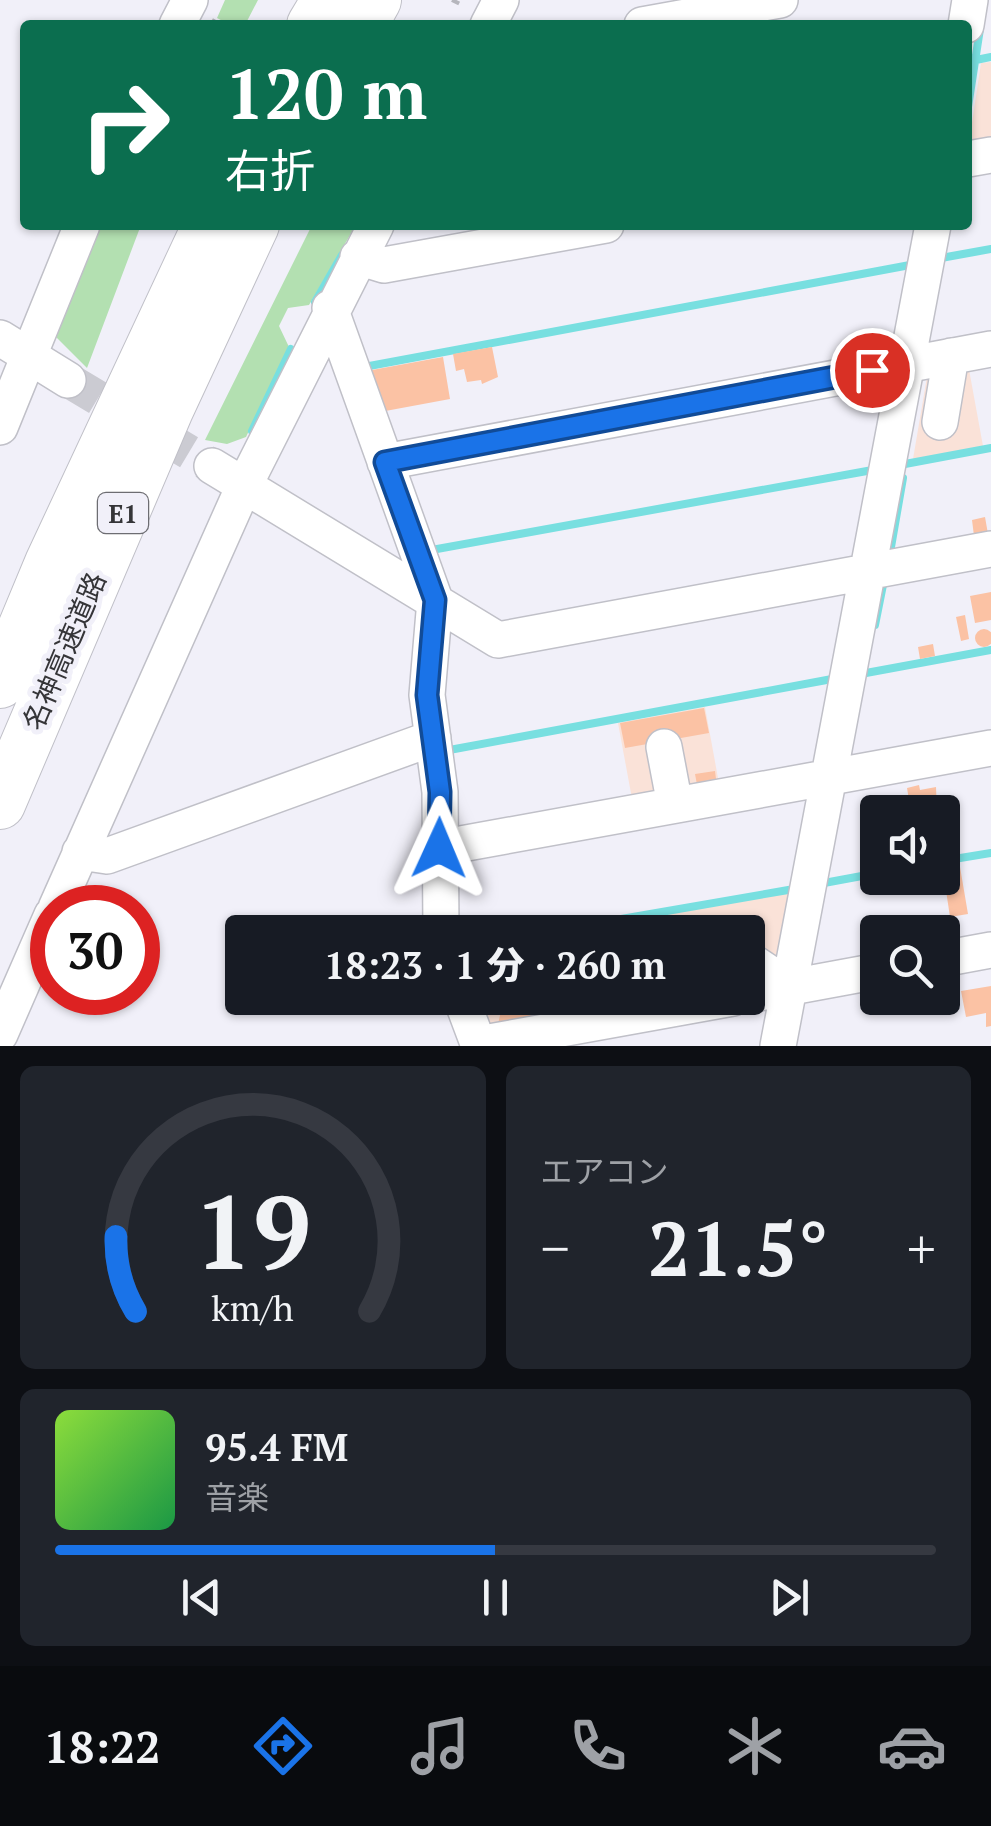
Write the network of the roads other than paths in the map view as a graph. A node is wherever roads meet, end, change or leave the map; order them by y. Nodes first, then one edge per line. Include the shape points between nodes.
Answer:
1 (501, 0) edge
2 (780, 0) edge
3 (475, 15) edge
4 (670, 20) edge
5 (79, 230) edge
6 (206, 230) edge
7 (252, 230) edge
8 (373, 230) edge
9 (578, 230) edge
10 (932, 230) edge
11 (358, 257) junction
12 (330, 308) junction
13 (14, 346) edge
14 (991, 349) edge
15 (950, 356) junction
16 (910, 364) junction
17 (68, 380) tunnel mouth
18 (940, 422) dead end
19 (0, 426) edge
20 (385, 462) junction
21 (212, 466) tunnel mouth
22 (243, 488) junction
23 (991, 550) edge
24 (870, 572) junction
25 (435, 600) junction
26 (0, 683) edge
27 (432, 738) junction
28 (664, 747) dead end
29 (991, 748) edge
30 (829, 778) junction
31 (0, 804) edge
32 (674, 805) junction
33 (439, 848) junction
34 (80, 852) junction
35 (66, 885) edge
36 (441, 915) edge
37 (991, 950) edge
38 (960, 956) edge
39 (30, 965) edge
40 (765, 970) edge
41 (860, 974) edge
42 (790, 987) junction
43 (765, 992) edge
44 (467, 1015) edge
45 (642, 1015) edge
46 (0, 1034) edge
47 (479, 1045) edge
48 (778, 1046) edge

1 - 3 street
2 - 4 street
5 - 13 street
6 - 26 highway, 名神高速道路 / E1
7 - 31 highway, 名神高速道路 / E1
8 - 11 street
9 - 11 street via 384,265
10 - 16 street
11 - 12 street
12 - 20 street
12 - 22 street
13 - 17 street
13 - 19 street
14 - 15 street
15 - 16 street
15 - 18 street
16 - 20 street
16 - 24 street
20 - 25 street
21 - 22 street
22 - 25 street
22 - 34 street
23 - 24 street
24 - 25 street via 498,640
24 - 30 street
25 - 27 street via 427,695
27 - 33 street
27 - 34 street via 107,856
28 - 32 street
29 - 30 street
30 - 32 street
30 - 42 street
32 - 33 street
33 - 36 street
34 - 35 street
37 - 38 street
39 - 46 street
40 - 42 street
41 - 42 street
42 - 43 street
42 - 48 street
44 - 47 street
45 - 47 street

